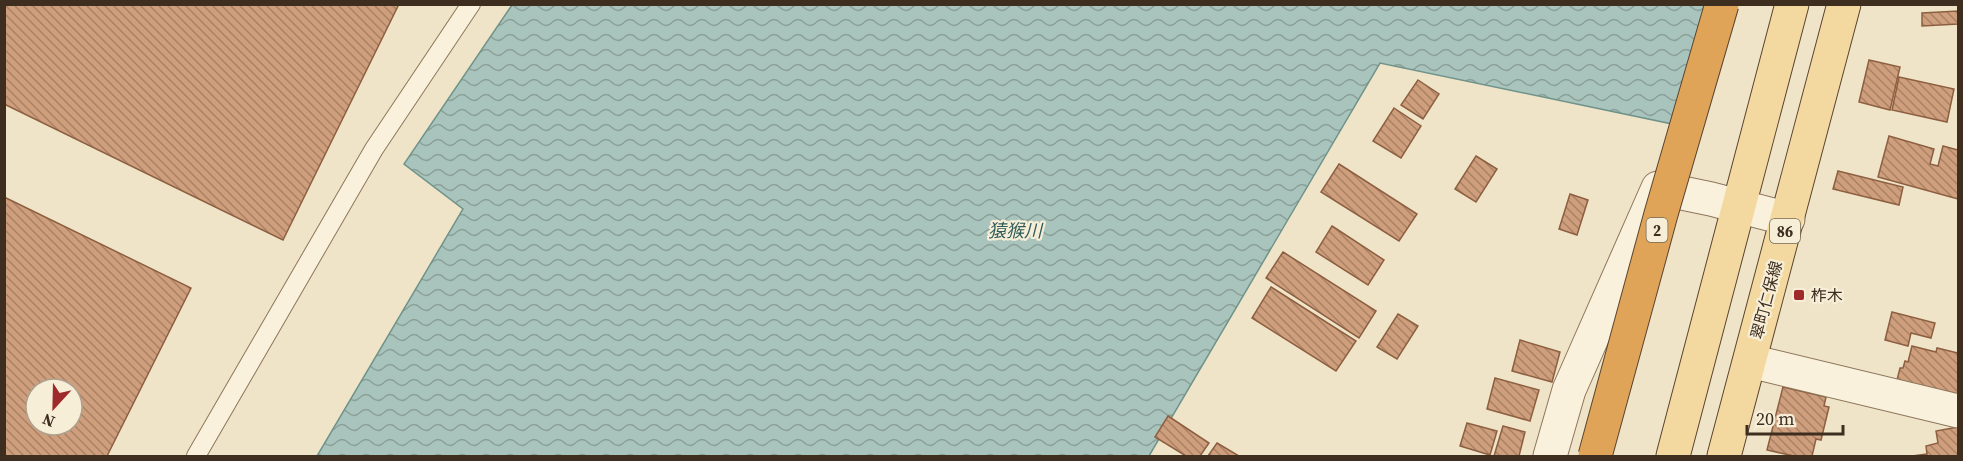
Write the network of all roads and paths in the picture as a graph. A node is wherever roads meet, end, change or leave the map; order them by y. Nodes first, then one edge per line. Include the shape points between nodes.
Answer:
1 (471, 4) edge
2 (1722, 4) edge
3 (1792, 4) edge
4 (1844, 4) edge
5 (1739, 206) junction
6 (1788, 219) junction
7 (1750, 361) junction
8 (1959, 411) edge
9 (196, 456) edge
10 (1550, 456) edge
11 (1595, 456) edge
12 (1673, 456) edge
13 (1724, 456) edge

1 - 9 lane via 374,149
2 - 11 highway, 2, bridge
3 - 5 main road
4 - 6 main road, 翠町仁保線 / 86
5 - 6 street
5 - 10 street via 1658,188 1569,390
5 - 12 main road
6 - 7 main road, 翠町仁保線 / 86
7 - 8 street
7 - 13 main road, 翠町仁保線 / 86

